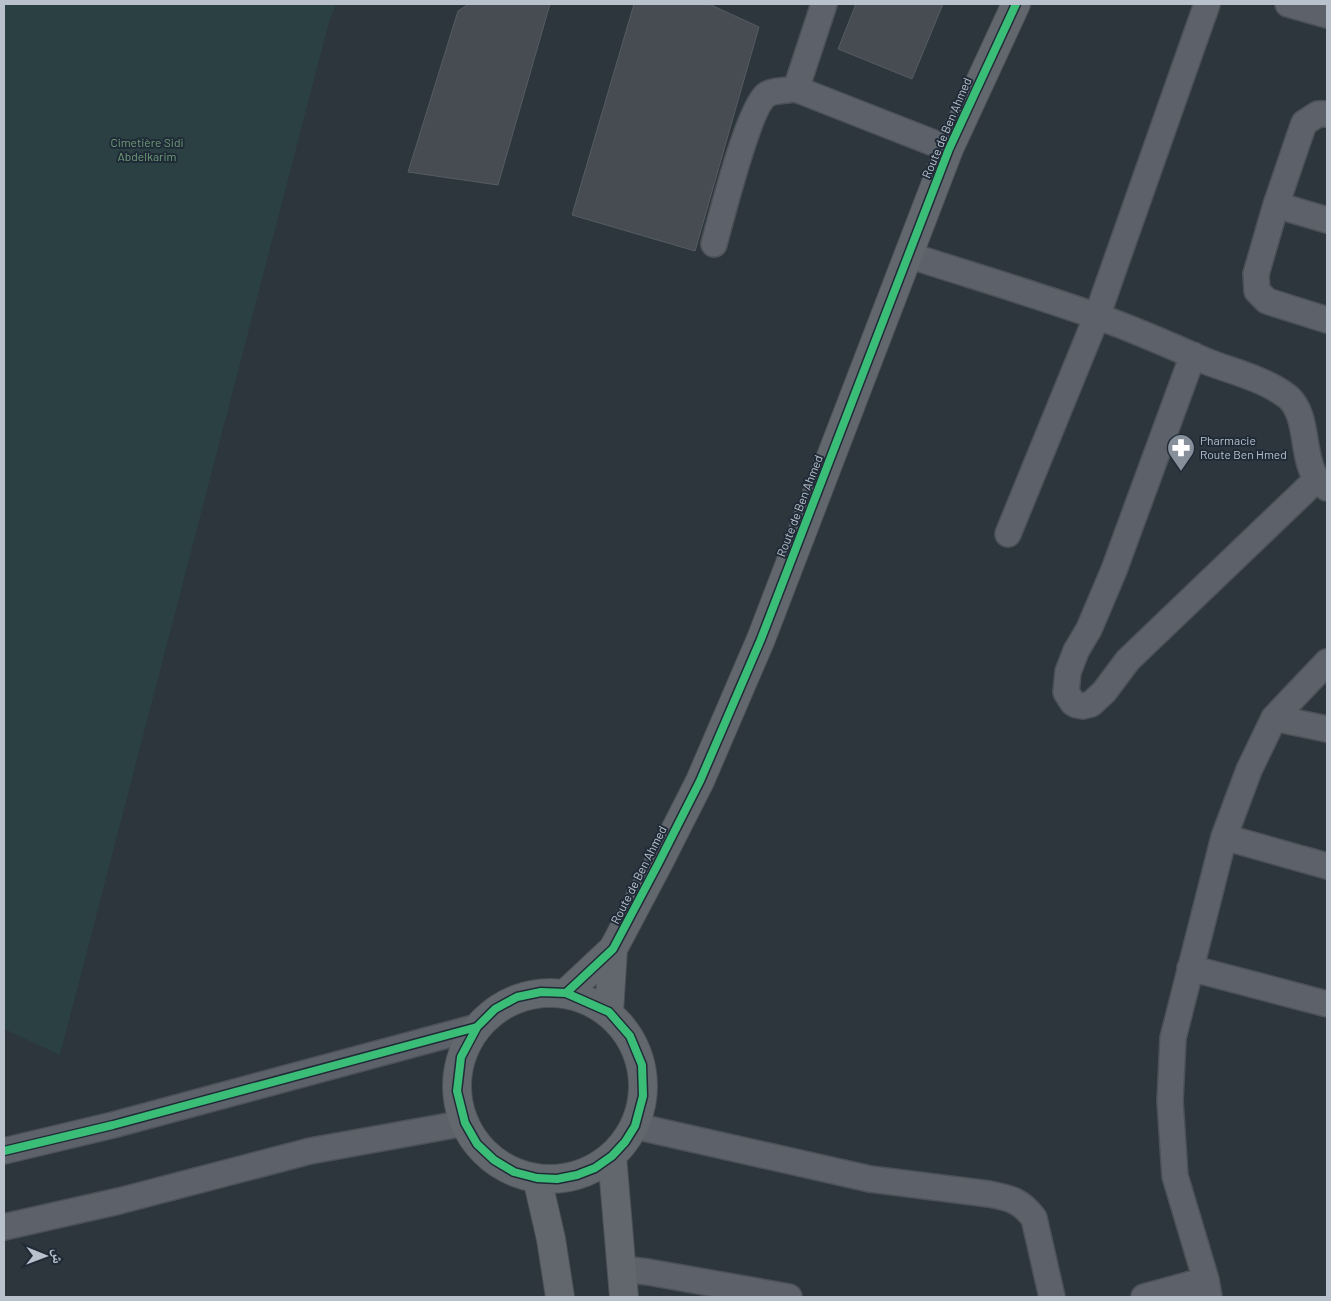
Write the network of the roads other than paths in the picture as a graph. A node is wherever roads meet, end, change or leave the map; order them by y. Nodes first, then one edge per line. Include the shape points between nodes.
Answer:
1 (824, 4) edge
2 (1016, 4) edge
3 (1207, 4) edge
4 (1288, 4) edge
5 (1327, 15) edge
6 (796, 89) junction
7 (1327, 114) edge
8 (949, 149) junction
9 (1276, 205) junction
10 (1327, 220) edge
11 (714, 244) dead end
12 (908, 255) junction
13 (1096, 316) junction
14 (1327, 320) edge
15 (1193, 355) junction
16 (1322, 484) edge
17 (1008, 534) dead end
18 (1327, 662) edge
19 (1274, 718) junction
20 (1327, 728) edge
21 (1224, 837) junction
22 (1327, 866) edge
23 (613, 949) junction
24 (1190, 968) junction
25 (566, 993) junction
26 (1327, 1004) edge
27 (609, 1012) junction
28 (477, 1027) junction
29 (465, 1124) junction
30 (634, 1126) junction
31 (4, 1151) edge
32 (612, 1156) junction
33 (537, 1178) junction
34 (4, 1227) edge
35 (622, 1269) junction
36 (1208, 1289) edge
37 (560, 1297) edge
38 (624, 1297) edge
39 (789, 1297) edge
40 (1052, 1297) edge
41 (1144, 1297) edge

1 - 6 street
2 - 8 street, Route de Ben Ahmed
3 - 13 street
4 - 5 street
6 - 8 street
6 - 11 street via 768,93 757,105
7 - 9 street via 1318,114 1304,123
8 - 12 street, Route de Ben Ahmed
9 - 10 street
9 - 14 street via 1256,274 1257,291 1267,301
12 - 13 street
12 - 23 street, Route de Ben Ahmed via 761,639 700,781
13 - 15 street
13 - 17 street
15 - 16 street via 1257,380 1290,399 1302,426 1306,450
15 - 16 street via 1114,570 1068,672 1066,692 1072,703 1091,704 1128,660
18 - 19 street
19 - 20 street
19 - 21 street via 1249,770
21 - 22 street
21 - 24 street
23 - 25 street, Route de Ben Ahmed
23 - 27 street, Route de Ben Ahmed
24 - 26 street
24 - 36 street via 1173,1038 1170,1101 1175,1176
25 - 27 street
25 - 28 street via 541,992 517,997 495,1009
27 - 30 street via 630,1036 642,1065 643,1096
28 - 29 street via 461,1057 457,1091
28 - 31 street via 123,1123
29 - 33 street via 477,1144 494,1160 514,1172
29 - 34 street via 310,1151
30 - 32 street
30 - 40 street via 870,1179 1007,1198 1026,1208 1034,1218
32 - 33 street via 577,1176
32 - 35 street
33 - 37 street
35 - 38 street
35 - 39 street
36 - 41 street

